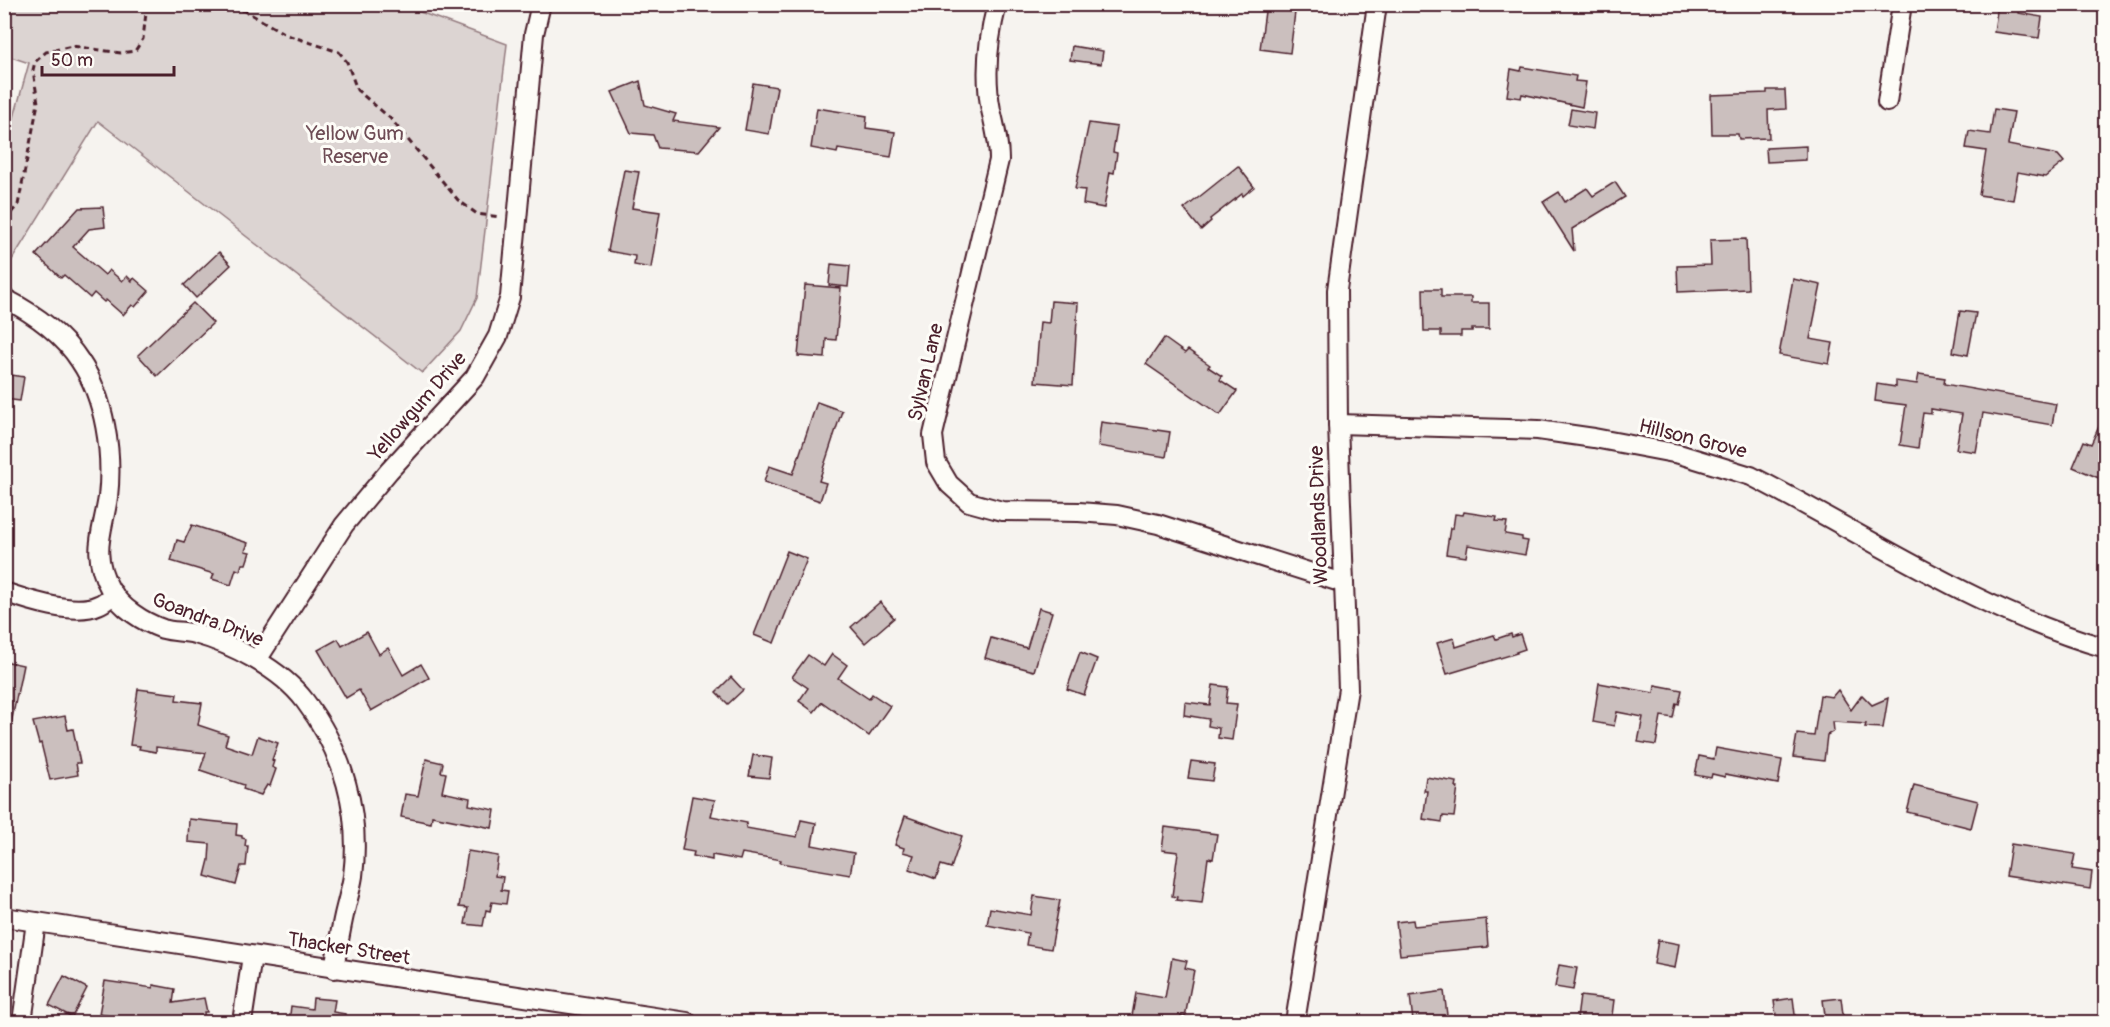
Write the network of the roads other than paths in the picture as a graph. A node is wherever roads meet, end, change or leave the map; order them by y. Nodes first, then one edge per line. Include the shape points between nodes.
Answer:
1 (541, 4) edge
2 (997, 4) edge
3 (1377, 4) edge
4 (1902, 4) edge
5 (1887, 102) dead end
6 (4, 298) edge
7 (1338, 424) junction
8 (1343, 583) junction
9 (4, 592) edge
10 (114, 594) junction
11 (2106, 648) edge
12 (257, 660) junction
13 (4, 917) edge
14 (36, 922) junction
15 (252, 956) junction
16 (334, 969) junction
17 (22, 1023) edge
18 (242, 1023) edge
19 (687, 1023) edge
20 (1295, 1023) edge

1 - 12 street, Yellowgum Drive via 534,34 510,297 498,336 475,377 344,525
2 - 8 street, Sylvan Lane via 987,67 999,160 933,435 936,462 948,484 969,502 1002,511 1117,514
3 - 7 street, Woodlands Drive via 1337,290
4 - 5 street
6 - 10 street, Goandra Drive via 55,332 80,361 96,395 106,434 108,471 108,497 98,544 101,566
7 - 8 street, Woodlands Drive
7 - 11 street, Hillson Grove via 1538,430 1679,454 1715,464 1760,480 1995,605
8 - 20 street, Woodlands Drive via 1348,689
9 - 10 street via 65,608 98,606
10 - 12 street, Goandra Drive via 143,620 165,629 194,633
12 - 16 street, Goandra Drive via 305,700 336,754 347,784 353,810 353,875
13 - 14 street, Thacker Street
14 - 15 street, Thacker Street
14 - 17 street
15 - 16 street, Thacker Street
15 - 18 street
16 - 19 street, Thacker Street

